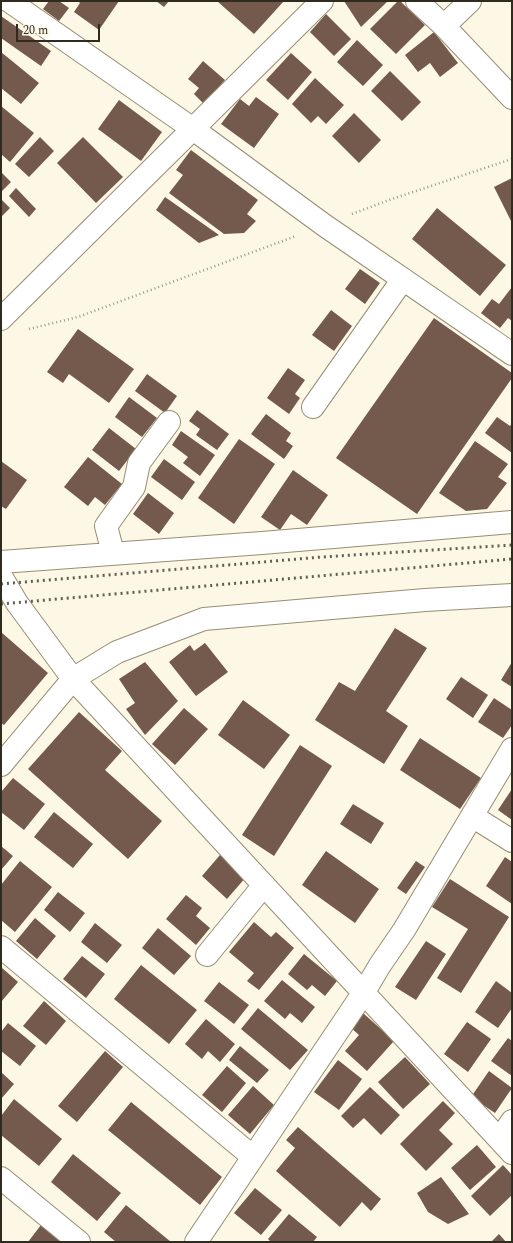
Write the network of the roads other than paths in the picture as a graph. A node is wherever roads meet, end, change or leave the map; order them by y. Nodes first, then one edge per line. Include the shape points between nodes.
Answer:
1 (9, 1) edge
2 (322, 1) edge
3 (417, 1) edge
4 (470, 1) edge
5 (444, 26) junction
6 (512, 98) edge
7 (193, 129) junction
8 (403, 279) junction
9 (1, 319) edge
10 (512, 354) edge
11 (314, 407) dead end
12 (169, 422) dead end
13 (509, 518) edge
14 (113, 553) junction
15 (1, 562) edge
16 (1, 576) edge
17 (512, 595) edge
18 (73, 679) junction
19 (512, 749) edge
20 (1, 765) edge
21 (472, 816) junction
22 (512, 841) edge
23 (264, 885) junction
24 (1, 948) edge
25 (207, 955) dead end
26 (364, 992) junction
27 (512, 1121) edge
28 (506, 1146) edge
29 (253, 1157) junction
30 (1, 1178) edge
31 (79, 1242) edge
32 (196, 1242) edge

1 - 7 street
2 - 7 street
3 - 5 street
4 - 5 street
5 - 6 street
7 - 8 street
7 - 9 street
8 - 10 street
8 - 11 street
12 - 14 street via 139,463 134,487 106,526
13 - 14 street via 262,543
14 - 15 street
16 - 18 street via 16,603
17 - 18 street via 204,619 117,652
18 - 20 street
18 - 23 street
19 - 21 street
21 - 22 street
21 - 26 street
23 - 25 street
23 - 26 street
24 - 29 street
26 - 28 street
26 - 29 street
27 - 28 street
29 - 32 street
30 - 31 street

